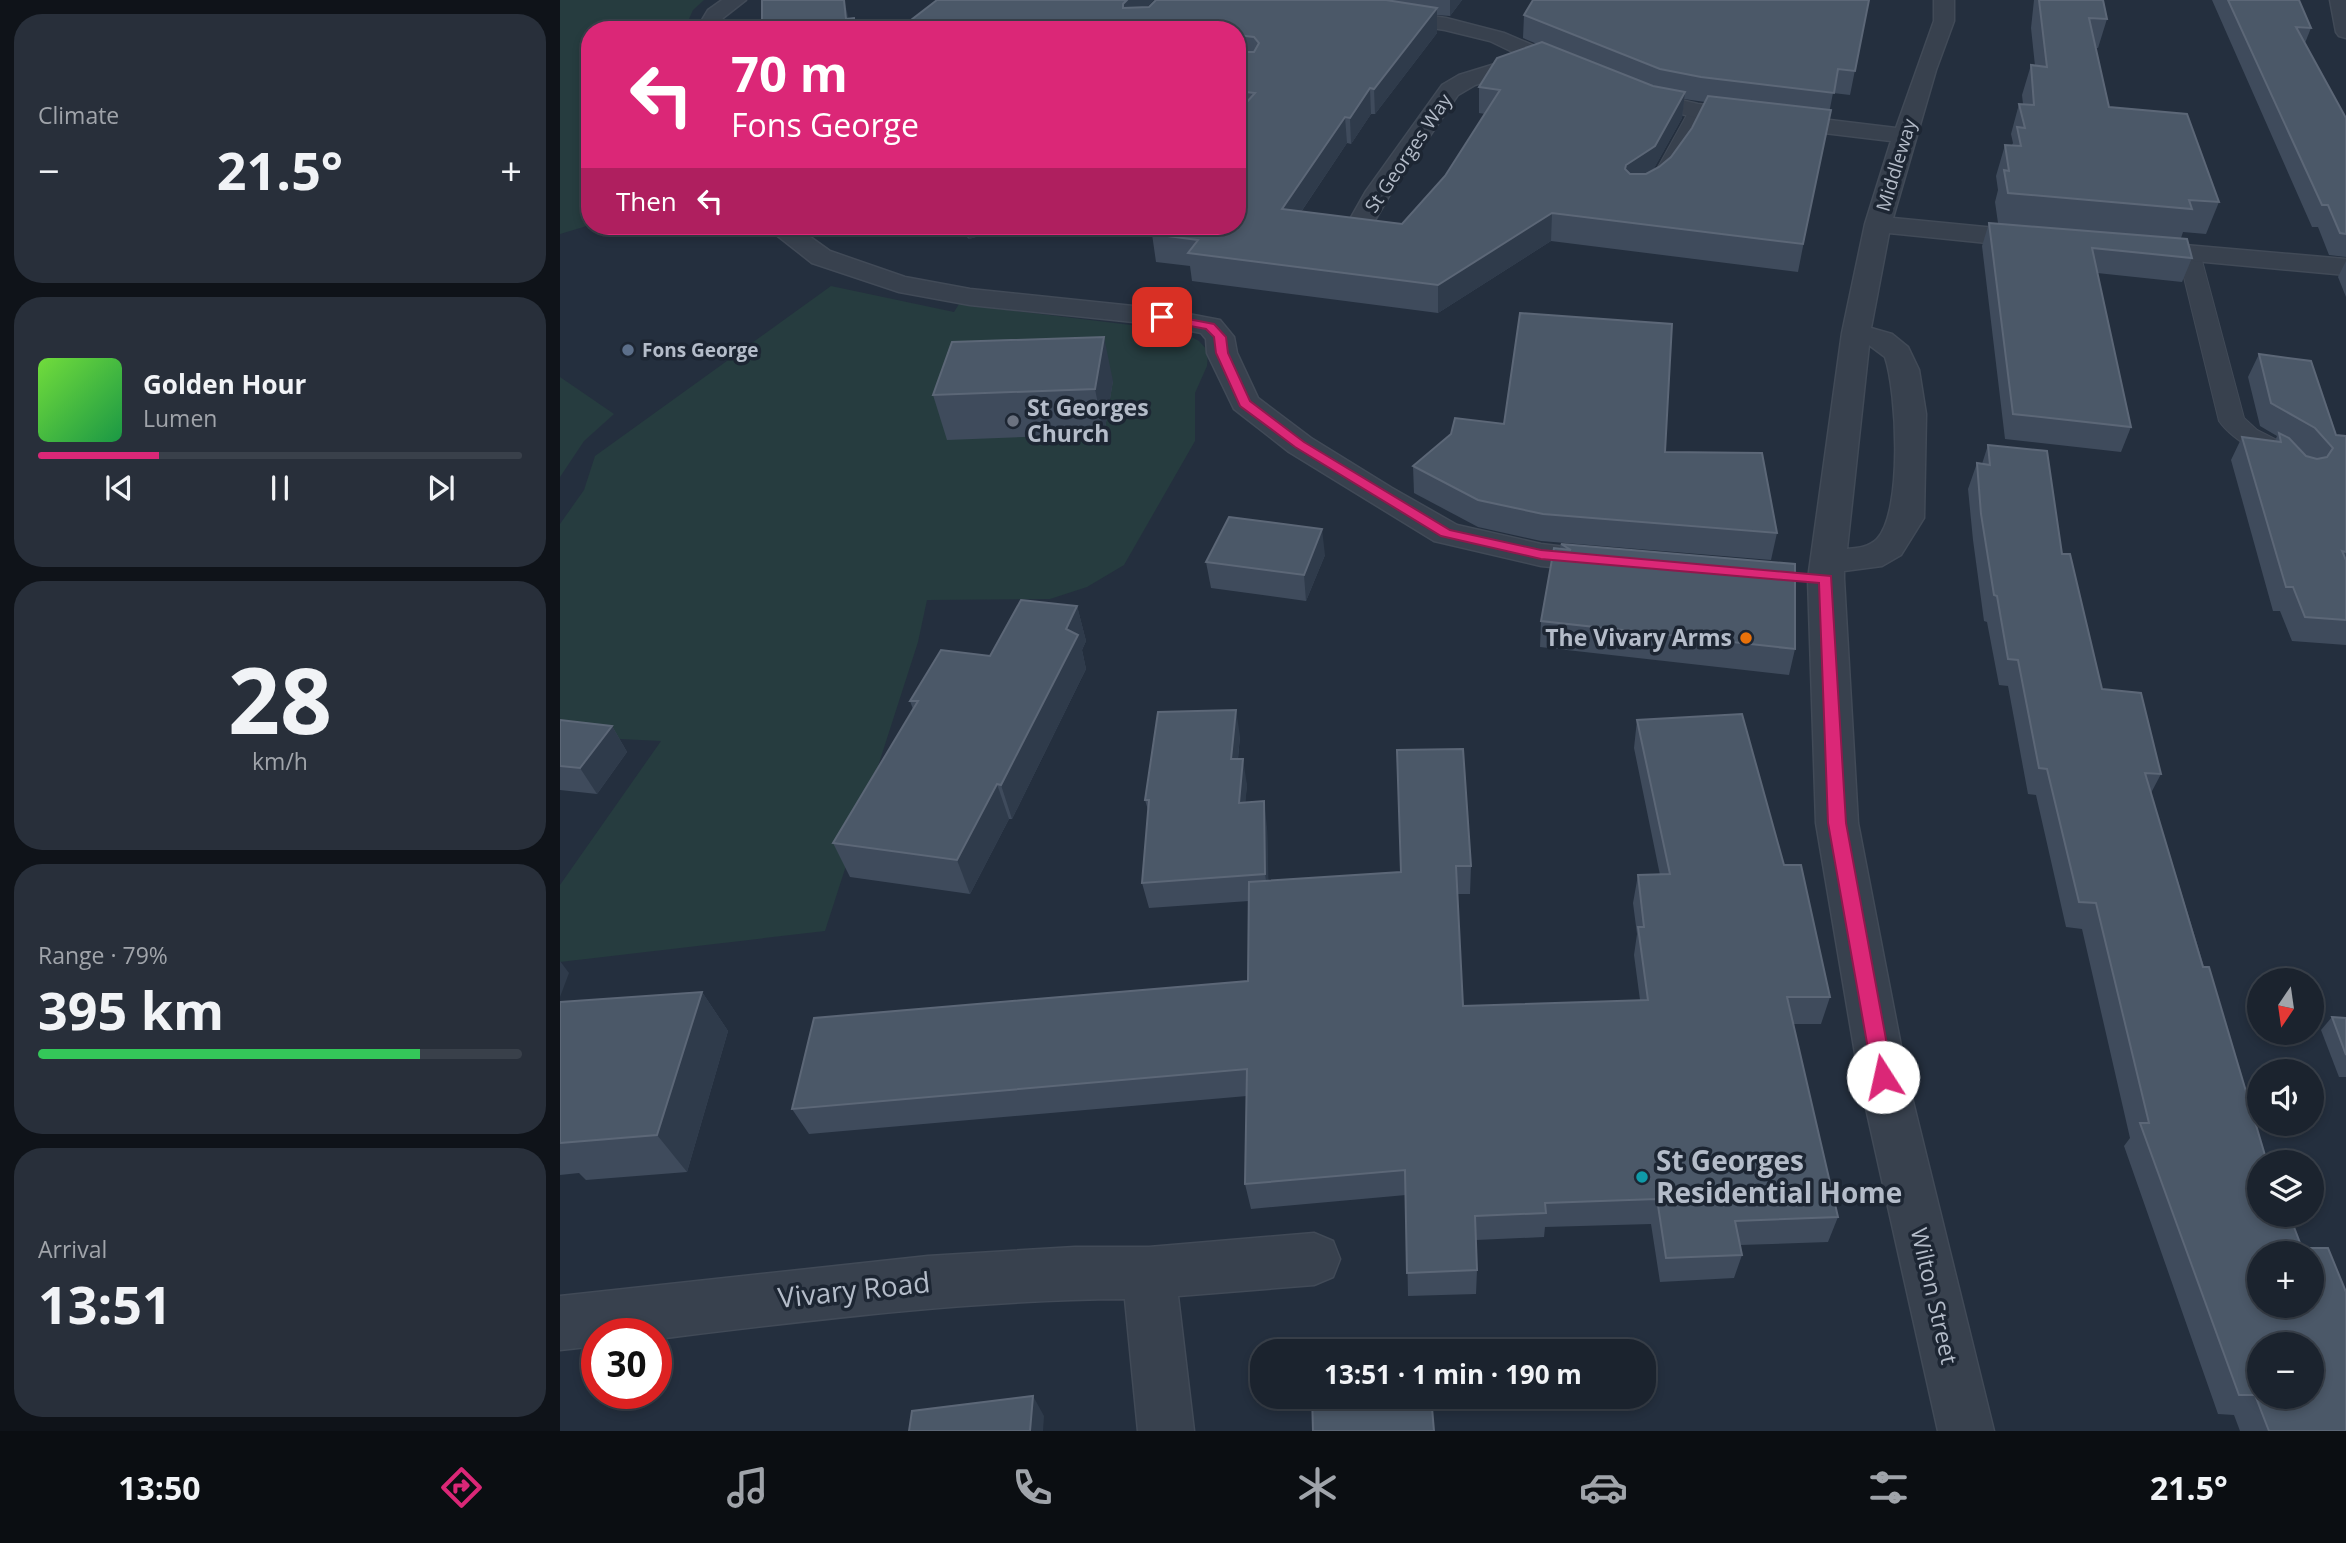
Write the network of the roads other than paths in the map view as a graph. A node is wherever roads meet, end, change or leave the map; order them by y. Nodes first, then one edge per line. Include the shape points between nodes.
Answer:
1 (736, 0) edge
2 (1944, 0) edge
3 (2340, 0) edge
4 (1366, 14) edge
5 (711, 21) edge
6 (2346, 32) edge
7 (1541, 56) junction
8 (1591, 79) edge
9 (1616, 89) edge
10 (1698, 111) junction
11 (1905, 136) junction
12 (1644, 189) edge
13 (1878, 224) junction
14 (1358, 228) edge
15 (790, 235) edge
16 (2067, 243) edge
17 (2120, 247) edge
18 (2189, 253) junction
19 (2346, 267) edge
20 (1856, 333) junction
21 (2305, 472) edge
22 (1633, 564) edge
23 (1817, 573) junction
24 (1314, 1259) dead end
25 (1149, 1273) junction
26 (560, 1323) edge
27 (1166, 1431) edge
28 (1966, 1431) edge

1 - 5 street
2 - 11 street, Middleway via 1944,21
3 - 6 street
4 - 7 street via 1446,24 1497,37
7 - 8 street
7 - 14 street, St Georges Way via 1450,90
9 - 10 street
10 - 11 street
10 - 12 lane via 1662,178
11 - 13 street, Middleway
13 - 16 street
13 - 20 street, Middleway
15 - 22 street via 821,257 899,285 1210,326 1220,337 1222,353 1245,403 1300,445 1446,533 1541,555
17 - 18 street
18 - 19 street
18 - 21 lane via 2232,421 2248,435 2288,453
20 - 23 street, Middleway
20 - 23 street via 1882,340 1898,354 1904,370 1911,414 1907,518 1889,547 1870,558
23 - 28 street, Wilton Street via 1837,823 1883,1077
24 - 25 street, Vivary Road
25 - 26 street, Vivary Road via 998,1277
25 - 27 street

